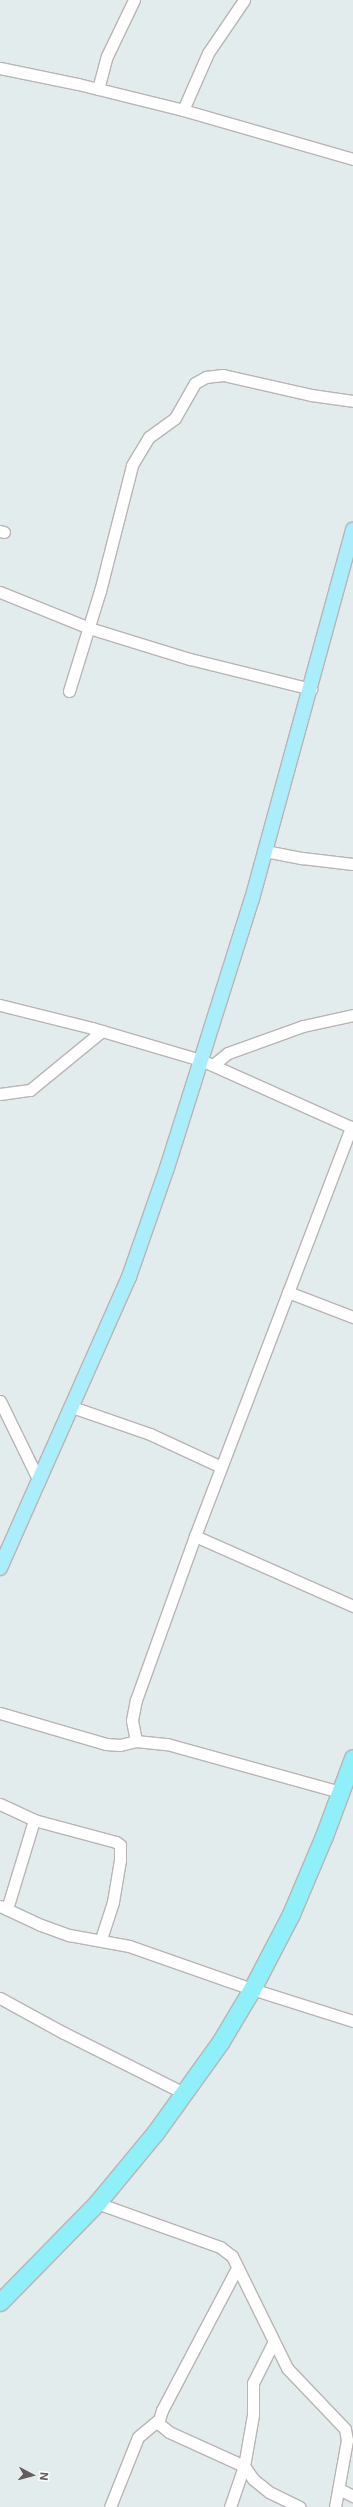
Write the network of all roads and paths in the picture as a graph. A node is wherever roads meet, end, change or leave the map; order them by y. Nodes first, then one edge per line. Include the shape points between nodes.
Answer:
1 (134, 0) edge
2 (244, 0) edge
3 (0, 68) edge
4 (98, 89) junction
5 (183, 110) junction
6 (353, 159) edge
7 (353, 401) edge
8 (353, 530) edge
9 (0, 592) edge
10 (89, 628) junction
11 (311, 689) junction
12 (69, 691) dead end
13 (265, 851) junction
14 (353, 864) edge
15 (0, 1005) edge
16 (353, 1015) edge
17 (102, 1031) junction
18 (207, 1062) junction
19 (0, 1094) edge
20 (352, 1128) edge
21 (288, 1292) junction
22 (353, 1317) edge
23 (0, 1401) edge
24 (72, 1407) junction
25 (221, 1467) junction
26 (39, 1480) junction
27 (195, 1536) junction
28 (0, 1568) edge
29 (353, 1606) edge
30 (0, 1712) edge
31 (136, 1741) junction
32 (353, 1758) edge
33 (340, 1792) junction
34 (0, 1804) edge
35 (34, 1820) junction
36 (4, 1908) edge
37 (101, 1940) junction
38 (252, 1990) junction
39 (0, 1998) edge
40 (353, 2021) edge
41 (184, 2093) junction
42 (97, 2203) junction
43 (237, 2268) junction
44 (0, 2302) edge
45 (273, 2343) junction
46 (157, 2421) junction
47 (244, 2466) junction
48 (339, 2489) junction
49 (353, 2496) edge
50 (110, 2507) edge
51 (230, 2507) edge
52 (300, 2507) edge
53 (335, 2507) edge

1 - 4 street via 107,56
2 - 5 street via 208,53
3 - 4 street
4 - 5 street
5 - 6 street
7 - 10 street via 311,396 223,375 206,376 195,383 175,418 150,437 132,465 122,513
8 - 11 main road
9 - 10 street
10 - 11 street via 190,659
10 - 12 street
11 - 13 main road
13 - 14 street
13 - 18 main road
15 - 17 street
16 - 18 street via 303,1026
17 - 18 street
17 - 19 street via 30,1090
18 - 20 street
18 - 24 main road via 128,1277
20 - 21 street
21 - 22 street
21 - 25 street
23 - 26 street
24 - 25 street via 150,1434
24 - 26 main road
25 - 27 street
26 - 28 main road
27 - 29 street
27 - 31 street via 136,1700 132,1720
30 - 31 street via 106,1744 120,1745
31 - 33 street via 167,1744
32 - 33 highway
33 - 38 highway via 291,1914
34 - 35 street
35 - 36 street
35 - 37 street via 120,1845 113,1902
36 - 37 street via 69,1935
37 - 38 street via 128,1946
38 - 40 street
38 - 41 highway via 221,2041
39 - 41 street via 64,2034
41 - 42 highway via 155,2133
42 - 43 street via 220,2247 232,2256
42 - 44 highway
43 - 45 street
43 - 46 street
45 - 47 street via 253,2383 253,2415
45 - 48 street via 287,2368 345,2429 347,2440
46 - 47 street via 161,2428
46 - 50 street via 138,2437
47 - 51 street
47 - 52 street via 253,2479 270,2492
48 - 49 street
48 - 53 street

